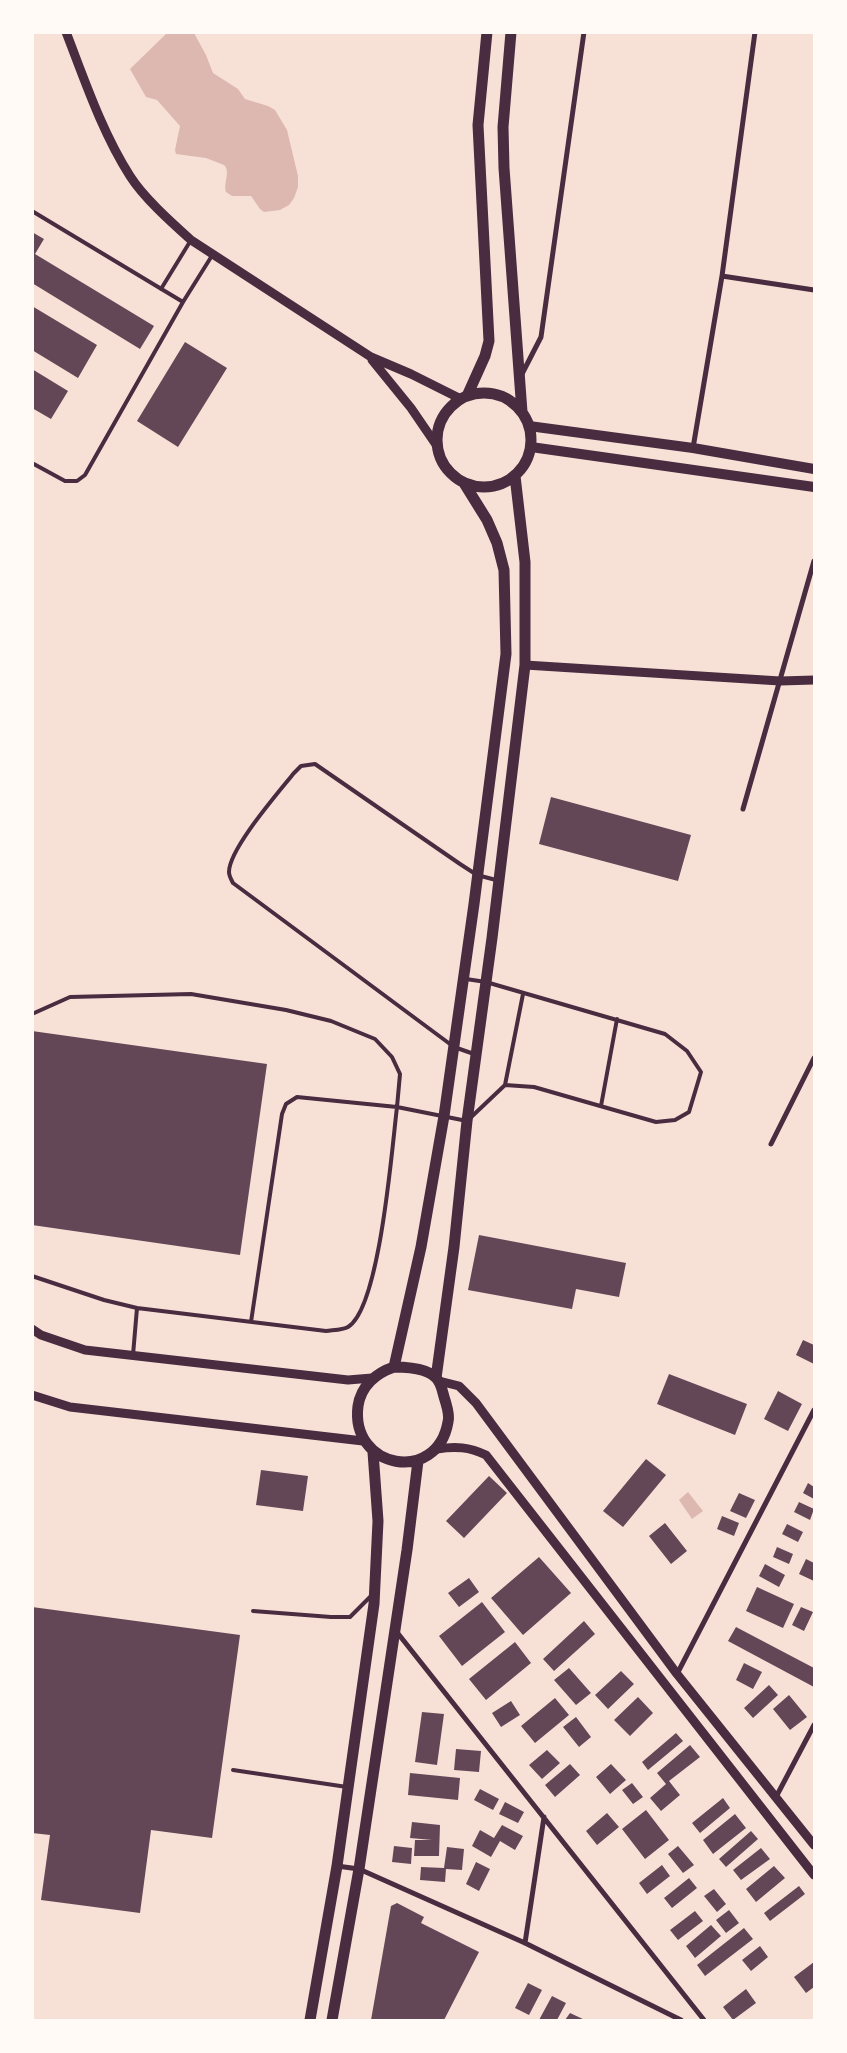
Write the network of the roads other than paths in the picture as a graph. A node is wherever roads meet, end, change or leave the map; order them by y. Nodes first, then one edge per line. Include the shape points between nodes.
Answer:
1 (66, 32) edge
2 (487, 32) edge
3 (511, 32) edge
4 (584, 32) edge
5 (755, 32) edge
6 (32, 211) edge
7 (191, 240) junction
8 (213, 254) junction
9 (722, 276) junction
10 (161, 289) junction
11 (814, 290) edge
12 (183, 302) junction
13 (371, 357) junction
14 (519, 378) junction
15 (464, 397) junction
16 (522, 412) junction
17 (529, 426) junction
18 (437, 446) junction
19 (531, 446) junction
20 (693, 448) junction
21 (32, 463) edge
22 (814, 469) edge
23 (515, 476) junction
24 (464, 483) junction
25 (814, 487) edge
26 (814, 561) edge
27 (525, 665) junction
28 (814, 680) edge
29 (780, 681) junction
30 (742, 809) dead end
31 (477, 875) junction
32 (499, 881) junction
33 (474, 904) junction
34 (495, 909) junction
35 (463, 979) junction
36 (486, 982) junction
37 (523, 994) junction
38 (32, 1014) edge
39 (617, 1019) junction
40 (454, 1047) junction
41 (476, 1055) junction
42 (814, 1058) edge
43 (505, 1085) junction
44 (601, 1106) junction
45 (397, 1107) junction
46 (444, 1116) junction
47 (467, 1121) junction
48 (771, 1144) dead end
49 (32, 1276) edge
50 (137, 1308) junction
51 (251, 1322) junction
52 (32, 1329) edge
53 (133, 1356) junction
54 (394, 1367) junction
55 (372, 1378) junction
56 (438, 1379) junction
57 (32, 1395) edge
58 (814, 1410) edge
59 (364, 1441) junction
60 (437, 1449) junction
61 (374, 1452) junction
62 (418, 1460) junction
63 (375, 1592) junction
64 (253, 1610) dead end
65 (395, 1630) junction
66 (677, 1674) junction
67 (814, 1725) edge
68 (233, 1770) dead end
69 (348, 1787) junction
70 (776, 1798) junction
71 (544, 1818) junction
72 (814, 1845) edge
73 (337, 1866) junction
74 (359, 1868) junction
75 (814, 1875) edge
76 (525, 1943) junction
77 (335, 2019) edge
78 (310, 2020) edge
79 (681, 2020) edge
80 (704, 2020) edge

1 - 7 street via 108,136 131,177
2 - 15 main road via 478,125 489,342
3 - 14 main road via 503,127
4 - 14 street via 541,337
5 - 9 street
6 - 10 lane
7 - 8 street
7 - 10 lane
8 - 12 lane
8 - 13 street
9 - 11 street
9 - 20 street
10 - 12 lane
12 - 21 lane via 85,474 77,481 65,481
13 - 15 street
13 - 18 street
14 - 16 main road
15 - 16 main road via 490,393 513,402
15 - 18 main road via 448,409 441,420
16 - 17 main road
17 - 19 main road
17 - 20 main road
18 - 24 main road via 446,468
19 - 23 main road via 526,462
19 - 25 main road
20 - 22 main road
23 - 24 main road via 494,486
23 - 27 main road via 525,562
24 - 31 main road via 487,520 504,570 506,654
26 - 29 street
27 - 29 street
27 - 32 main road
28 - 29 street
29 - 30 street
31 - 32 lane
31 - 33 main road
31 - 40 lane via 315,764 301,766 294,773 248,833 230,862 228,874 233,883
32 - 34 main road
33 - 34 main road
33 - 35 main road
34 - 36 main road
35 - 36 lane
35 - 40 main road
36 - 37 lane
36 - 41 main road
37 - 39 lane
37 - 43 lane
38 - 45 lane via 70,997 191,994 322,1019 376,1039 392,1057 400,1074
39 - 44 lane
39 - 44 lane via 665,1034 687,1051 701,1072 689,1112 675,1120 656,1122
40 - 41 lane
40 - 46 main road
41 - 47 main road
42 - 48 street
43 - 44 lane via 534,1087
43 - 47 lane
45 - 46 lane
45 - 51 lane via 374,1275 359,1316 348,1328 326,1331
45 - 51 lane via 297,1097 286,1104 273,1167
46 - 47 lane
46 - 54 main road via 421,1247
47 - 56 main road
49 - 50 lane
50 - 51 lane
50 - 53 lane
52 - 53 street via 85,1350
53 - 55 street via 348,1380
54 - 55 main road
54 - 56 main road via 416,1367
55 - 59 main road via 359,1397 356,1419
56 - 60 main road via 449,1420
56 - 66 street via 459,1386 476,1403
57 - 59 street via 70,1407
58 - 66 street
59 - 61 main road
60 - 62 main road
60 - 75 street via 464,1447 486,1455
61 - 62 main road via 395,1462
61 - 63 main road via 378,1521
62 - 65 main road
63 - 64 lane via 350,1617
63 - 69 main road
65 - 71 street
65 - 74 main road
66 - 70 street
67 - 70 street
68 - 69 lane
69 - 73 main road
70 - 72 street
71 - 76 street
71 - 80 street
73 - 74 street
73 - 78 main road
74 - 76 street
74 - 77 main road
76 - 79 street

